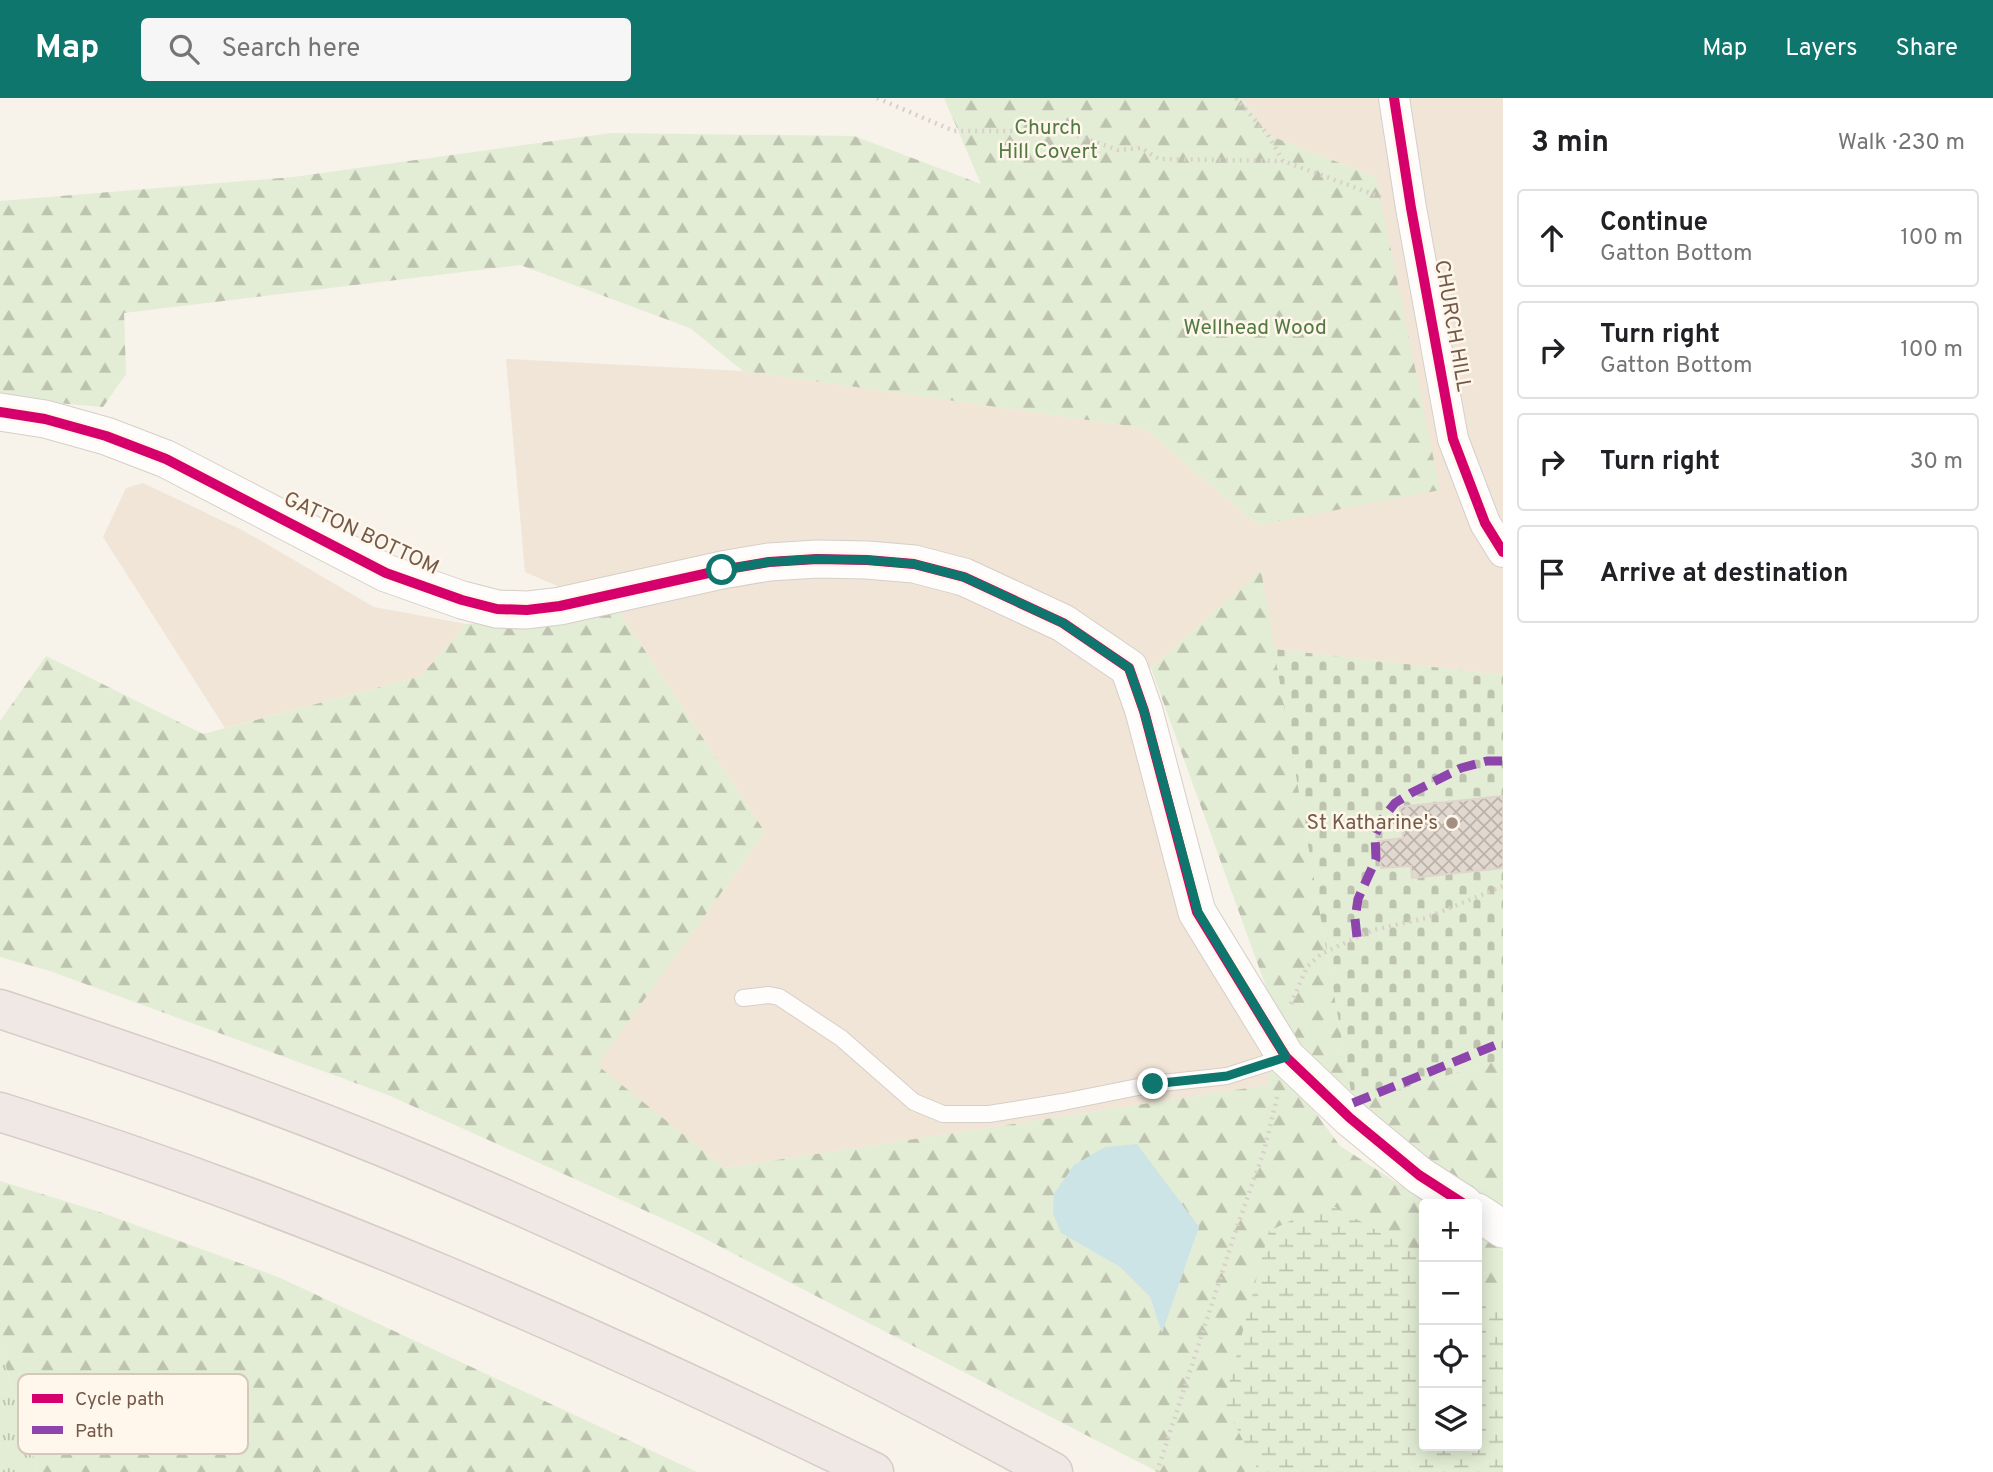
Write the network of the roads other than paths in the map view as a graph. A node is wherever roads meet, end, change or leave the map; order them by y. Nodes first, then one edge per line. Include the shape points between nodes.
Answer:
1 (1394, 98) edge
2 (0, 412) edge
3 (1503, 552) edge
4 (743, 998) dead end
5 (0, 1009) edge
6 (1286, 1057) junction
7 (0, 1112) edge
8 (1456, 1199) edge
9 (1482, 1215) edge
10 (1503, 1229) edge
11 (874, 1472) edge
12 (1053, 1472) edge

1 - 3 street, CHURCH HILL via 1453,439 1485,523
2 - 6 street, GATTON BOTTOM via 45,419 154,454 386,573 497,609 560,606 769,562 855,559 914,564 964,577 1063,623 1129,668 1198,912
4 - 6 lane via 779,997 841,1038 914,1101 943,1114 989,1114 1153,1084 1227,1076
5 - 12 highway via 278,1106 555,1221 825,1350
6 - 8 street, GATTON BOTTOM via 1370,1135
7 - 11 highway via 201,1180 469,1285
9 - 10 street

